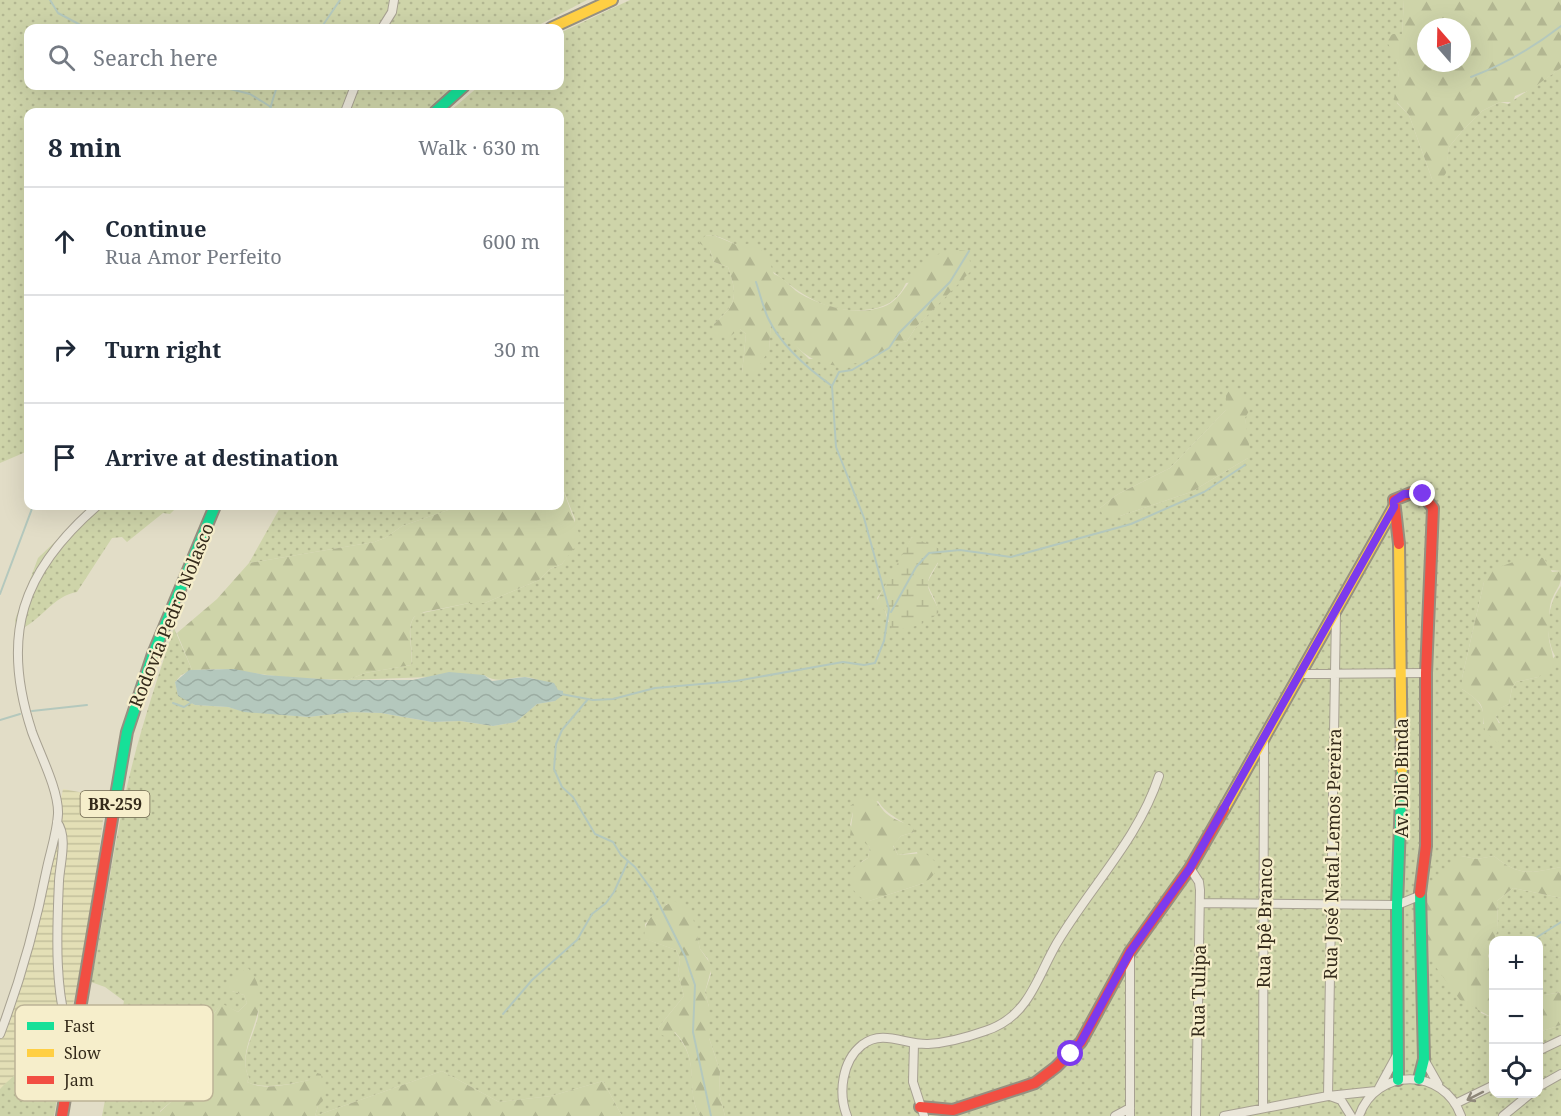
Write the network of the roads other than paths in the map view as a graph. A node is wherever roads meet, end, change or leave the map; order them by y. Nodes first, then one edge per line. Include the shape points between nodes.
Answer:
1 (394, 0) edge
2 (612, 0) edge
3 (384, 24) edge
4 (560, 24) edge
5 (353, 90) edge
6 (460, 90) edge
7 (347, 108) edge
8 (439, 108) edge
9 (1394, 504) junction
10 (92, 510) edge
11 (213, 510) edge
12 (1335, 613) junction
13 (1426, 673) junction
14 (1300, 674) junction
15 (1335, 674) junction
16 (1400, 674) junction
17 (1264, 738) junction
18 (1159, 776) dead end
19 (57, 822) junction
20 (1190, 868) junction
21 (1419, 896) junction
22 (1264, 902) junction
23 (1200, 903) junction
24 (1331, 904) junction
25 (1397, 905) junction
26 (1130, 952) junction
27 (61, 1005) edge
28 (80, 1005) edge
29 (0, 1034) edge
30 (1561, 1040) edge
31 (914, 1042) junction
32 (1543, 1048) edge
33 (1397, 1055) junction
34 (1424, 1059) junction
35 (1561, 1074) edge
36 (1419, 1078) junction
37 (1398, 1080) junction
38 (1543, 1085) edge
39 (1489, 1087) edge
40 (1443, 1089) junction
41 (1377, 1090) junction
42 (1328, 1096) junction
43 (1525, 1098) edge
44 (64, 1101) edge
45 (1455, 1104) junction
46 (1263, 1108) junction
47 (922, 1111) edge
48 (1130, 1112) edge
49 (62, 1116) edge
50 (847, 1116) edge
51 (1115, 1116) edge
52 (1196, 1116) edge
53 (1224, 1116) edge
54 (1351, 1116) edge
55 (1359, 1116) edge
56 (1461, 1116) edge
57 (1503, 1116) edge

1 - 3 street
2 - 4 main road
5 - 7 street
6 - 8 main road
9 - 12 main road
9 - 13 main road, Av. Dilo Binda via 1404,494 1417,492 1429,498 1433,508
9 - 16 main road, Av. Dilo Binda via 1399,539
10 - 19 street via 65,534 44,563 28,594 18,627 22,700 57,807
11 - 28 main road, Rodovia Pedro Nolasco / BR-259 via 131,717
12 - 14 main road
12 - 15 street, Rua José Natal Lemos Pereira
13 - 16 street
13 - 21 main road, Av. Dilo Binda via 1426,846
14 - 15 street
14 - 17 main road
15 - 16 street
15 - 24 street, Rua José Natal Lemos Pereira
16 - 25 main road, Av. Dilo Binda via 1403,804
17 - 20 main road
17 - 22 street, Rua Ipê Branco
18 - 31 street via 1152,797 1120,853 1059,939 1017,1012 984,1032 927,1044
19 - 27 street via 62,831
19 - 29 street via 36,921
20 - 23 street, Rua Tulipa via 1199,882
20 - 26 main road
21 - 25 street
21 - 34 main road, Av. Dilo Binda
22 - 23 street
22 - 24 street
22 - 46 street, Rua Ipê Branco
23 - 52 street, Rua Tulipa
24 - 25 street
24 - 42 street, Rua José Natal Lemos Pereira
25 - 33 main road, Av. Dilo Binda
26 - 47 main road via 1081,1042 1056,1067 1035,1083 952,1110
26 - 48 street
30 - 32 street
31 - 47 street via 914,1082
31 - 50 street via 871,1039 854,1053 843,1081
33 - 37 main road, Av. Dilo Binda
33 - 41 street
34 - 36 main road, Av. Dilo Binda
34 - 40 street
35 - 38 street
36 - 37 street
36 - 40 street
37 - 41 street
39 -> 45 street
40 - 45 street
41 - 42 street
41 - 55 street
42 - 46 street
42 - 54 street via 1341,1100
43 - 57 street
44 - 49 main road, Rodovia Pedro Nolasco / BR-259
45 - 56 street
46 - 53 street
48 - 51 street

